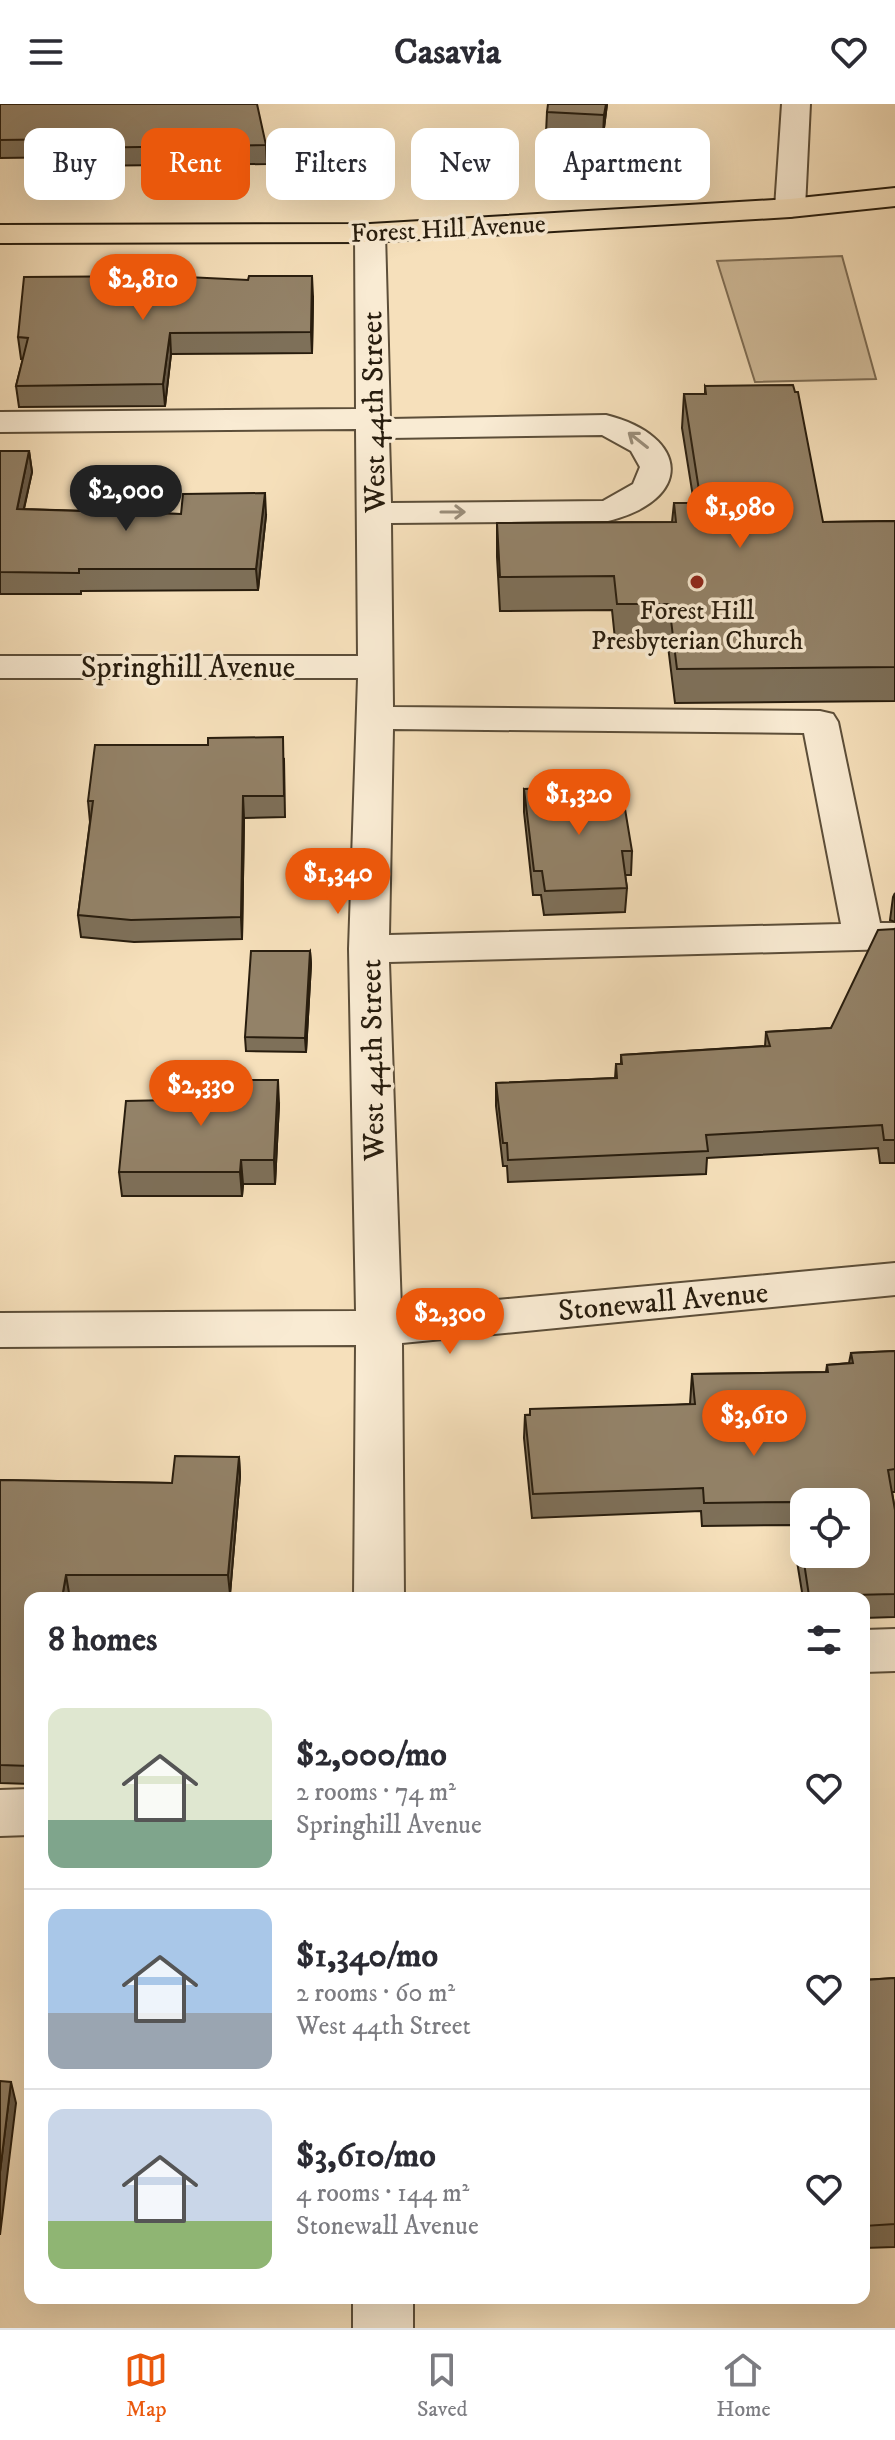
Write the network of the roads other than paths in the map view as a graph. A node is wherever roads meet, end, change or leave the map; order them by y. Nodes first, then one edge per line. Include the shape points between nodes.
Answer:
1 (796, 104) edge
2 (895, 197) edge
3 (790, 208) junction
4 (370, 233) junction
5 (0, 234) edge
6 (0, 422) edge
7 (374, 424) junction
8 (375, 513) junction
9 (0, 667) edge
10 (376, 667) junction
11 (374, 718) junction
12 (879, 936) edge
13 (369, 949) junction
14 (895, 1279) edge
15 (379, 1328) junction
16 (0, 1330) edge
17 (379, 1592) edge
18 (895, 1650) edge
19 (870, 1651) edge
20 (24, 1812) edge
21 (0, 1813) edge
22 (383, 2304) edge
23 (383, 2328) edge

1 - 3 street
2 - 3 main road, Forest Hill Avenue
3 - 4 main road, Forest Hill Avenue
4 - 5 main road, Forest Hill Avenue
4 - 7 street, West 44th Street
6 - 7 street
7 - 8 street, West 44th Street
8 -> 7 street via 608,511 646,492 656,475 647,445 630,432 606,425
8 - 10 street, West 44th Street
9 - 10 street, Springhill Avenue
10 - 11 street, West 44th Street
11 - 12 street via 820,722
11 - 13 street, West 44th Street
12 - 13 street
13 - 15 street, West 44th Street
14 - 15 street, Stonewall Avenue
15 - 16 street, Stonewall Avenue
15 - 17 street, West 44th Street
18 - 19 street
20 - 21 street
22 - 23 street

